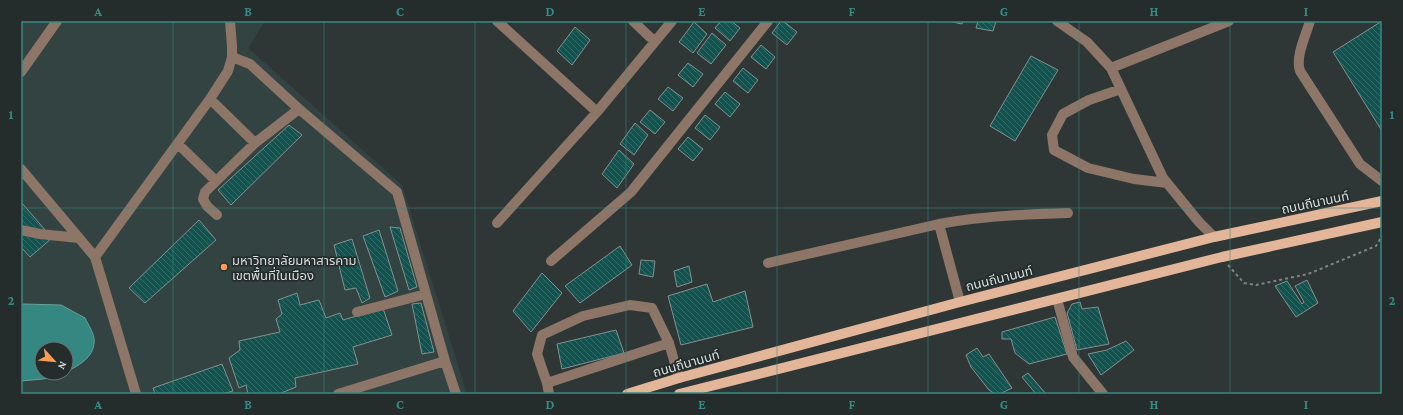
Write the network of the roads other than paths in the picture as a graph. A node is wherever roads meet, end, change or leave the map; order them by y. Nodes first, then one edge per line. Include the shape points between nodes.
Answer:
1 (57, 21) edge
2 (230, 21) edge
3 (497, 21) edge
4 (634, 21) edge
5 (672, 21) edge
6 (768, 21) edge
7 (1057, 21) edge
8 (1229, 21) edge
9 (1310, 21) edge
10 (655, 42) junction
11 (232, 57) junction
12 (1111, 68) junction
13 (21, 72) edge
14 (1121, 89) junction
15 (210, 99) junction
16 (299, 109) junction
17 (597, 112) junction
18 (255, 143) junction
19 (178, 144) junction
20 (21, 169) edge
21 (216, 181) junction
22 (1382, 181) edge
23 (1167, 183) junction
24 (1382, 201) edge
25 (1068, 213) dead end
26 (217, 215) dead end
27 (1382, 222) edge
28 (497, 223) dead end
29 (939, 224) junction
30 (21, 230) edge
31 (1214, 237) junction
32 (79, 238) junction
33 (95, 257) junction
34 (551, 261) dead end
35 (768, 263) dead end
36 (426, 294) junction
37 (1057, 299) junction
38 (960, 302) junction
39 (357, 312) dead end
40 (669, 343) junction
41 (445, 361) junction
42 (679, 378) junction
43 (547, 383) junction
44 (136, 394) edge
45 (338, 394) edge
46 (456, 394) edge
47 (549, 394) edge
48 (627, 394) edge
49 (681, 394) edge
50 (1103, 394) edge

1 - 13 street
2 - 11 street
3 - 17 street
4 - 10 street
5 - 10 street
6 - 34 street via 631,192
7 - 12 street via 1087,42
8 - 12 street
9 - 22 street via 1298,58 1300,71 1360,164
10 - 17 street
11 - 15 street via 228,71
11 - 16 street via 250,64
12 - 14 street
14 - 23 street
14 - 23 street via 1089,100 1063,114 1052,136 1054,150 1088,168 1134,179
15 - 18 street
15 - 19 street
16 - 18 street
16 - 36 street via 397,192
17 - 28 street
18 - 21 street
19 - 21 street
19 - 33 street
20 - 32 street
21 - 26 street via 205,192 203,199
23 - 31 street
24 - 31 main road, ถนนถีนานนท์
25 - 29 street via 962,219
27 - 37 main road via 1222,257
29 - 35 street
29 - 38 street
30 - 32 street
31 - 38 main road, ถนนถีนานนท์
32 - 33 street
33 - 44 street
36 - 39 street
36 - 41 street
37 - 49 main road
37 - 50 street via 1073,357
38 - 42 main road, ถนนถีนานนท์
40 - 42 street
40 - 43 street
40 - 43 street via 652,308 630,305 583,316 542,335 537,354
41 - 45 street
41 - 46 street
42 - 48 main road, ถนนถีนานนท์
43 - 47 street

